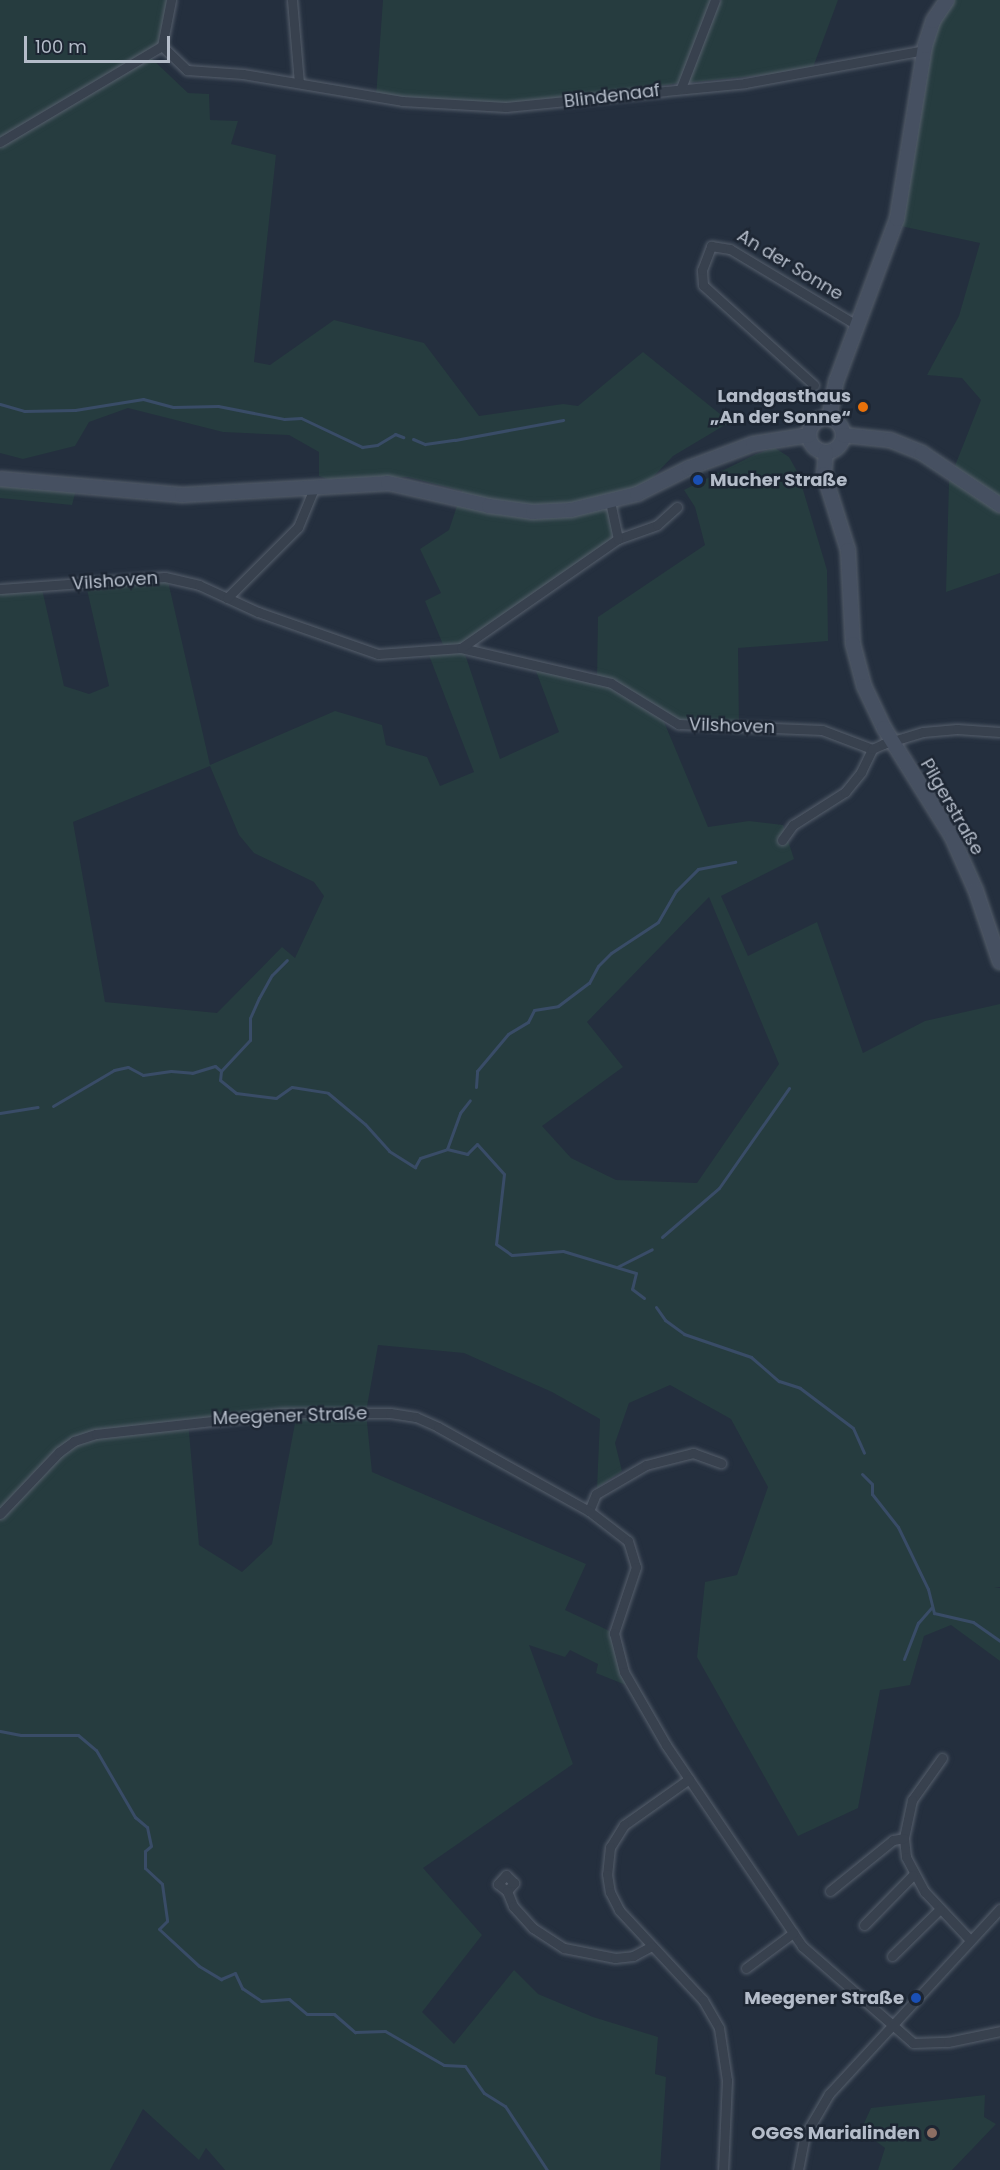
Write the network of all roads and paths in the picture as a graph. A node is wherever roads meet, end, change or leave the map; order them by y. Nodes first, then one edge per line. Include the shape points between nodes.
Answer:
1 (171, 0) edge
2 (292, 0) edge
3 (715, 0) edge
4 (947, 0) edge
5 (162, 46) junction
6 (924, 50) junction
7 (298, 83) junction
8 (681, 88) junction
9 (0, 142) edge
10 (858, 326) junction
11 (814, 385) dead end
12 (829, 418) junction
13 (809, 435) junction
14 (843, 435) junction
15 (826, 452) junction
16 (0, 479) edge
17 (315, 486) junction
18 (610, 502) junction
19 (1000, 505) edge
20 (677, 507) dead end
21 (618, 539) junction
22 (0, 589) edge
23 (227, 598) junction
24 (461, 648) junction
25 (1000, 732) edge
26 (891, 740) junction
27 (872, 749) junction
28 (782, 840) dead end
29 (1000, 962) edge
30 (721, 1463) dead end
31 (589, 1511) junction
32 (0, 1514) edge
33 (942, 1758) dead end
34 (689, 1779) junction
35 (904, 1838) junction
36 (913, 1875) junction
37 (507, 1892) dead end
38 (830, 1892) dead end
39 (940, 1909) junction
40 (1000, 1909) edge
41 (864, 1925) dead end
42 (793, 1933) junction
43 (970, 1940) junction
44 (652, 1946) junction
45 (892, 1956) dead end
46 (746, 1968) dead end
47 (892, 2025) junction
48 (1000, 2031) edge
49 (723, 2170) edge
50 (798, 2170) edge

1 - 5 street
2 - 7 street
3 - 8 street
4 - 6 main road, An der Sonne via 933,21
5 - 7 street, Blindenaaf via 187,70
5 - 9 street
6 - 8 street, Blindenaaf via 756,82
6 - 10 main road, An der Sonne via 897,219
7 - 8 street, Blindenaaf via 402,101 506,107
10 - 11 street, An der Sonne via 730,249 711,246 702,270 703,285
10 - 12 main road, An der Sonne via 836,382
12 - 13 main road via 813,424
12 - 14 main road via 839,424
13 - 15 main road via 816,449
13 - 18 main road via 723,453 637,494
14 - 15 main road via 837,447
14 - 19 main road via 890,440 922,453
15 - 26 main road via 824,474 848,550 853,644 864,686
16 - 17 main road via 164,495
17 - 18 main road via 388,483 533,512
17 - 23 street via 298,527
18 - 21 street
20 - 21 street via 657,525
21 - 24 street
22 - 23 street, Vilshoven via 165,577
23 - 24 street, Vilshoven via 378,654
24 - 27 street, Vilshoven via 611,683 678,724 822,730
25 - 26 street via 957,729
26 - 27 street
26 - 29 main road, Pilgerstraße via 952,837 976,891
27 - 28 street via 853,783 793,825
30 - 31 street via 693,1453 646,1465 596,1494
31 - 32 street, Meegener Straße via 416,1417 390,1413 284,1413 188,1420 74,1441
31 - 34 street, Meegener Straße via 618,1529 632,1547 636,1567 615,1625 616,1645 631,1687
33 - 35 street via 912,1800
34 - 42 street, Meegener Straße
34 - 44 street via 624,1825 608,1856 608,1885 614,1901
35 - 36 street
35 - 38 street via 892,1840
36 - 39 street
36 - 41 street
37 - 44 street via 523,1919 564,1948 615,1958 633,1956
39 - 43 street
39 - 45 street
40 - 43 street
42 - 46 street
42 - 47 street, Meegener Straße via 819,1964
43 - 47 street
44 - 49 street via 703,2000 724,2041 727,2080
47 - 48 street, Meegener Straße via 904,2037 924,2044
47 - 50 street via 818,2110 801,2146

